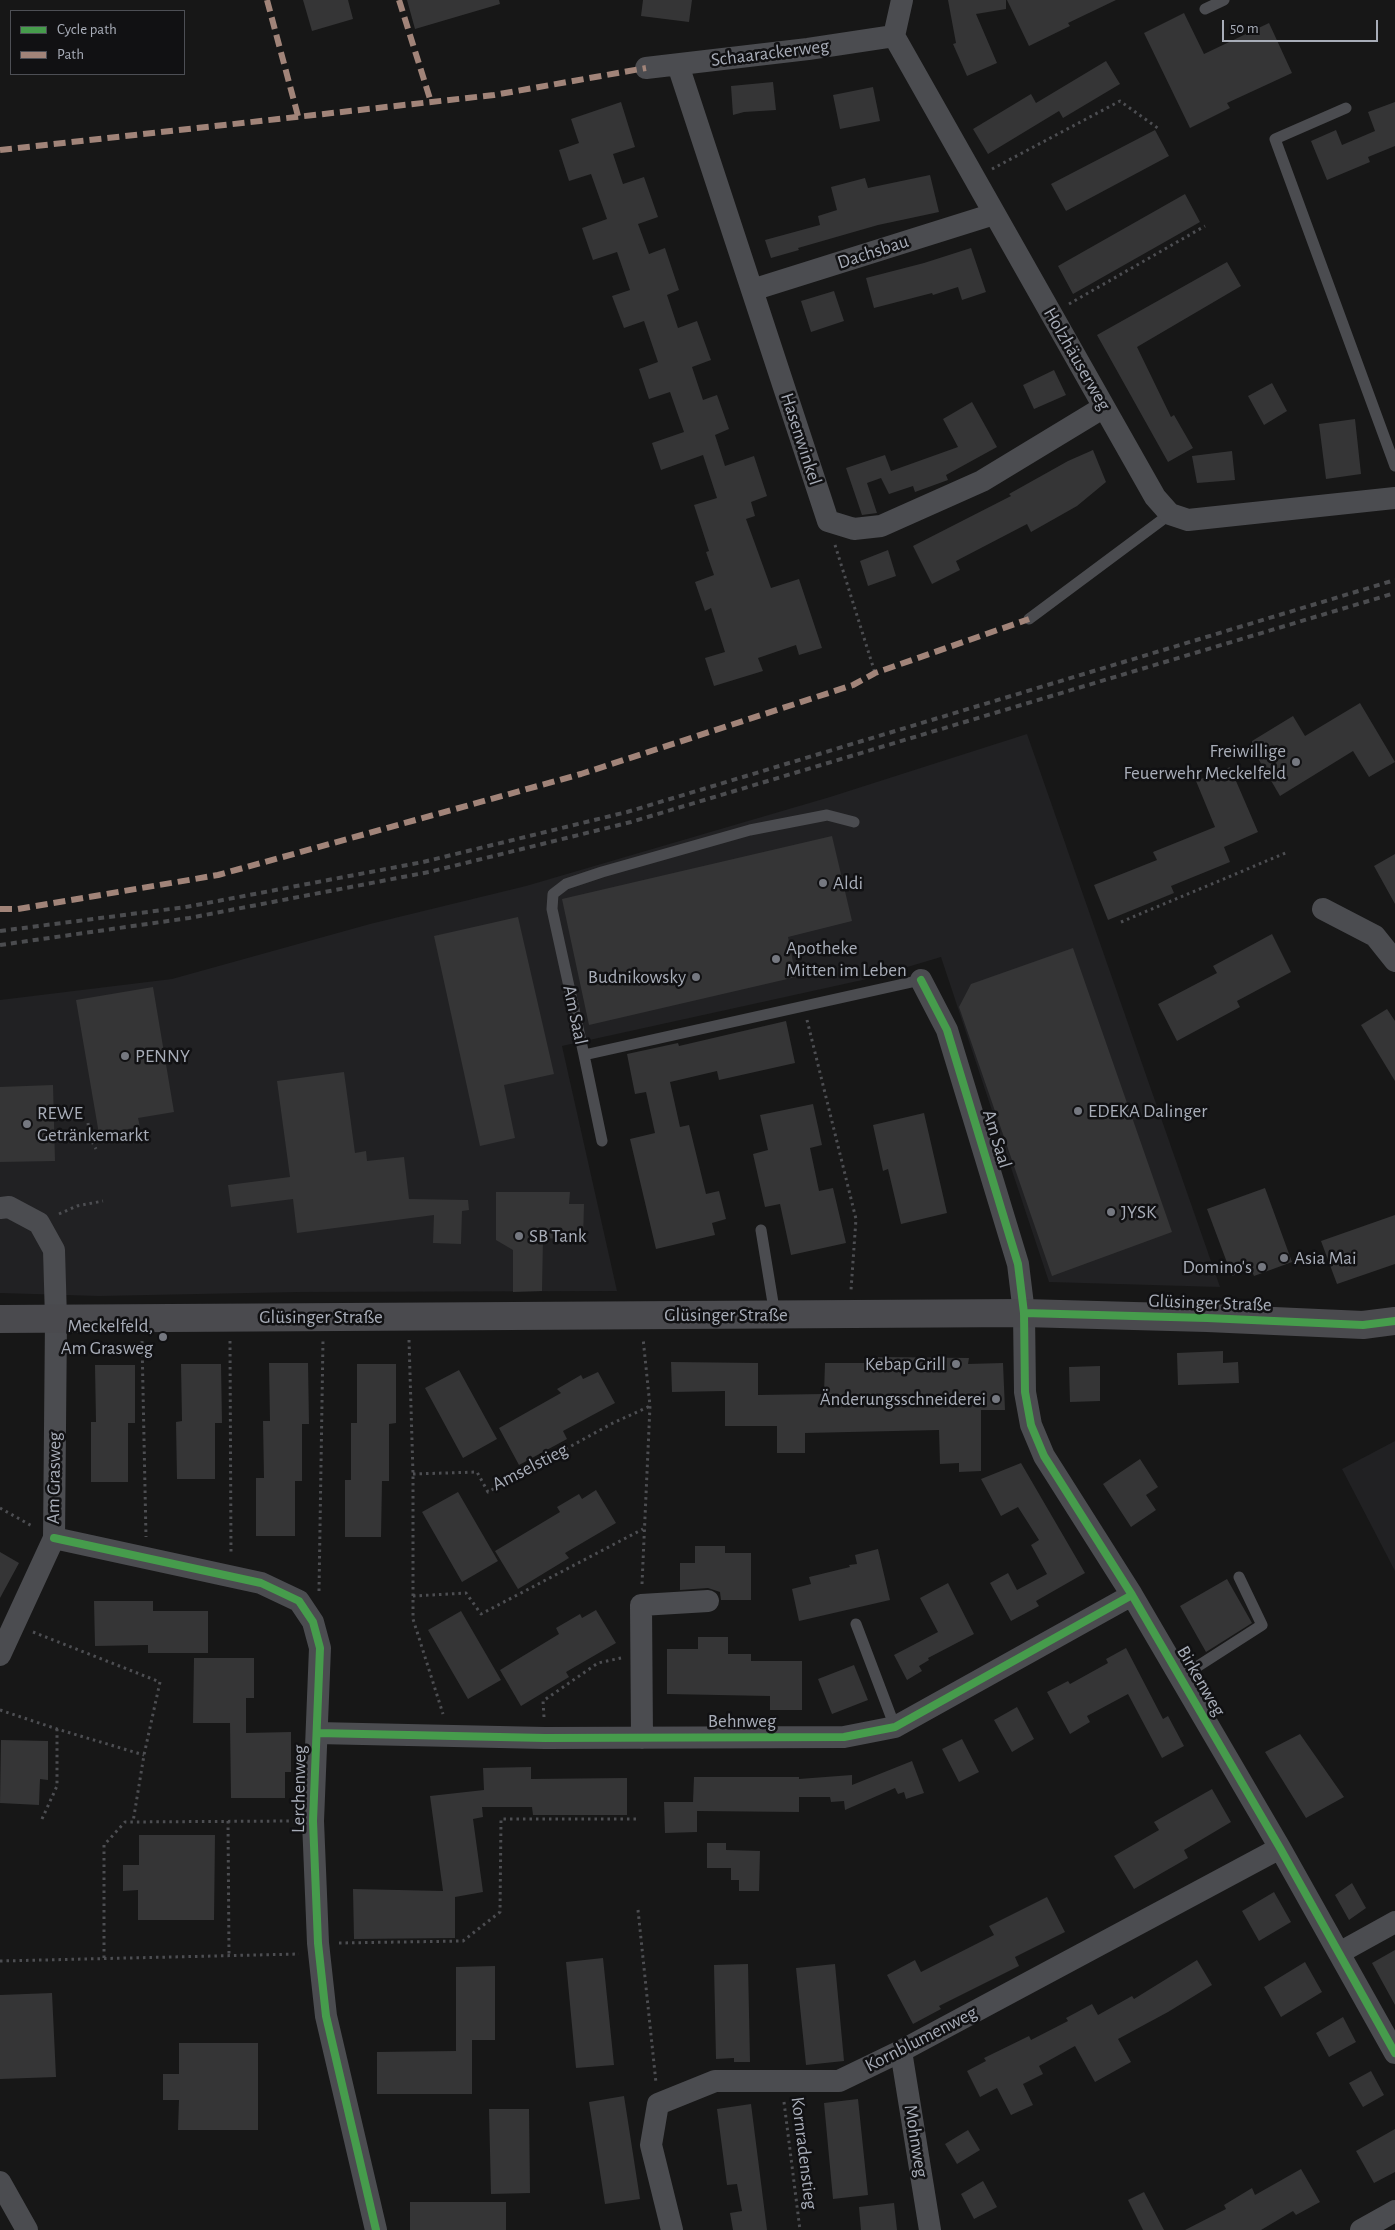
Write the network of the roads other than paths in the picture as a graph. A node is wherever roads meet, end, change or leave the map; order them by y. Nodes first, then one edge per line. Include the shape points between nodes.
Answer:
1 (902, 0) edge
2 (1224, 0) edge
3 (1204, 9) dead end
4 (894, 36) junction
5 (678, 65) junction
6 (646, 68) dead end
7 (1346, 108) dead end
8 (994, 214) junction
9 (752, 290) junction
10 (1104, 407) junction
11 (1395, 466) edge
12 (1395, 498) edge
13 (1170, 514) junction
14 (1029, 619) dead end
15 (854, 822) dead end
16 (1323, 909) dead end
17 (1395, 960) edge
18 (921, 980) joint
19 (584, 1055) junction
20 (602, 1141) dead end
21 (0, 1208) edge
22 (761, 1230) dead end
23 (1024, 1313) junction
24 (775, 1315) junction
25 (0, 1319) edge
26 (56, 1319) junction
27 (1395, 1321) edge
28 (54, 1538) junction
29 (1239, 1576) dead end
30 (1132, 1595) junction
31 (708, 1601) dead end
32 (856, 1624) dead end
33 (0, 1655) edge
34 (1181, 1677) junction
35 (895, 1726) junction
36 (317, 1733) junction
37 (642, 1738) junction
38 (1280, 1848) junction
39 (1395, 1922) edge
40 (1339, 1953) junction
41 (902, 2051) junction
42 (1395, 2052) edge
43 (0, 2182) edge
44 (1395, 2211) edge
45 (27, 2230) edge
46 (376, 2230) edge
47 (672, 2230) edge
48 (930, 2230) edge
49 (1361, 2230) edge

1 - 4 street
2 - 3 lane
4 - 5 street, Schaarackerweg
4 - 8 street, Holzhäuserweg
5 - 6 street, Schaarackerweg
5 - 9 street, Hasenwinkel
7 - 11 lane via 1276,139
8 - 9 street, Dachsbau
8 - 10 street, Holzhäuserweg
9 - 10 street, Hasenwinkel via 828,521 854,529 881,526 982,481
10 - 13 street, Holzhäuserweg via 1155,497
12 - 13 street via 1188,520
13 - 14 lane
15 - 19 lane, Am Saal via 827,815 750,830 566,884 553,894 552,909
16 - 17 street via 1375,936
18 - 19 lane, Am Saal
18 - 23 street, Am Saal via 947,1030 1018,1264
19 - 20 lane
21 - 26 street via 9,1207 40,1223 54,1250
22 - 24 lane
23 - 24 main road, Glüsinger Straße
23 - 27 main road, Glüsinger Straße via 1363,1325
23 - 30 street, Birkenweg via 1025,1392 1030,1425 1044,1456
24 - 26 main road, Glüsinger Straße
25 - 26 main road, Glüsinger Straße
26 - 28 street, Am Grasweg
28 - 33 street, Am Grasweg
28 - 36 street, Lerchenweg via 261,1583 298,1601 312,1622 320,1648
29 - 34 lane via 1262,1625
30 - 34 street, Birkenweg
30 - 35 street, Behnweg
31 - 37 street via 641,1604
32 - 35 lane
34 - 38 street, Birkenweg
35 - 37 street, Behnweg via 844,1737
36 - 37 street, Behnweg
36 - 46 street, Lerchenweg via 313,1821 326,2016
38 - 40 street, Birkenweg
38 - 41 street, Kornblumenweg
39 - 40 street
40 - 42 street, Birkenweg
41 - 47 street, Kornblumenweg via 839,2081 715,2081 658,2104 651,2145
41 - 48 street, Mohnweg
43 - 45 street
44 - 49 street

